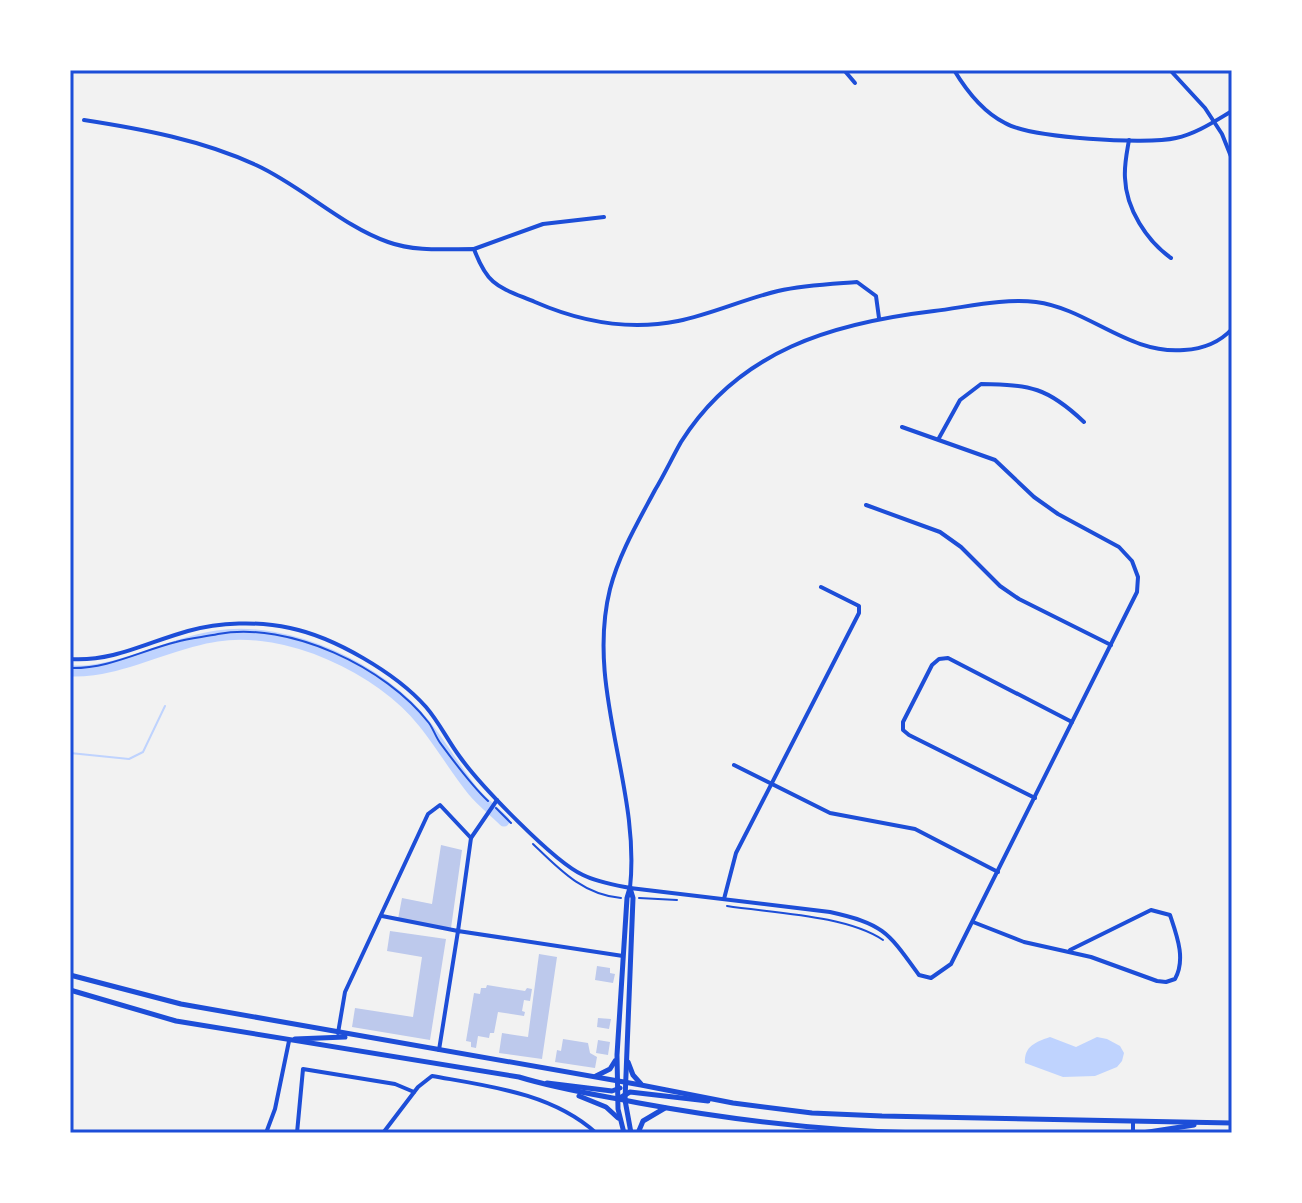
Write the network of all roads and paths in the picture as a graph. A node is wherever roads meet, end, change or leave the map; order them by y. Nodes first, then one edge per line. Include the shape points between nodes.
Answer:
1 (844, 70) edge
2 (954, 70) edge
3 (1170, 70) edge
4 (855, 83) dead end
5 (1232, 111) edge
6 (84, 120) dead end
7 (1214, 122) junction
8 (1129, 140) junction
9 (1232, 159) edge
10 (604, 217) dead end
11 (474, 249) junction
12 (1171, 258) dead end
13 (879, 318) junction
14 (1232, 329) edge
15 (1084, 422) dead end
16 (902, 427) dead end
17 (939, 438) junction
18 (866, 505) dead end
19 (821, 587) dead end
20 (1111, 645) junction
21 (70, 659) edge
22 (70, 668) edge
23 (1072, 722) junction
24 (734, 765) dead end
25 (771, 783) junction
26 (1035, 798) junction
27 (498, 799) junction
28 (493, 805) junction
29 (514, 826) dead end
30 (524, 836) dead end
31 (471, 838) junction
32 (998, 872) junction
33 (630, 888) junction
34 (630, 898) junction
35 (724, 899) junction
36 (683, 900) dead end
37 (727, 906) dead end
38 (382, 916) junction
39 (973, 922) junction
40 (458, 931) junction
41 (884, 940) dead end
42 (1070, 950) junction
43 (623, 956) junction
44 (70, 975) edge
45 (70, 990) edge
46 (338, 1033) junction
47 (361, 1037) junction
48 (289, 1041) junction
49 (439, 1050) junction
50 (617, 1055) junction
51 (627, 1056) junction
52 (519, 1077) junction
53 (591, 1077) junction
54 (617, 1081) junction
55 (625, 1082) junction
56 (641, 1085) junction
57 (617, 1089) junction
58 (416, 1090) junction
59 (571, 1092) junction
60 (626, 1093) junction
61 (618, 1099) junction
62 (625, 1100) junction
63 (733, 1103) junction
64 (665, 1108) junction
65 (620, 1120) junction
66 (1133, 1122) junction
67 (1219, 1123) junction
68 (1232, 1123) edge
69 (266, 1133) edge
70 (297, 1133) edge
71 (383, 1133) edge
72 (596, 1133) edge
73 (624, 1133) edge
74 (631, 1133) edge
75 (638, 1133) edge
76 (911, 1133) edge
77 (919, 1133) edge
78 (1133, 1133) edge
79 (1142, 1133) edge

1 - 4 street
2 - 8 street via 972,96 1005,123 1029,133
3 - 7 street
5 - 7 street
6 - 11 street via 157,132 253,164 389,243 422,250
7 - 8 street via 1176,138
7 - 9 street
8 - 12 street via 1124,177 1131,208 1155,246
10 - 11 street via 543,224
11 - 13 street via 495,286 593,323 641,327 778,291 857,282 876,296
13 - 14 street via 1036,302 1165,352 1199,349
13 - 33 street via 786,347 712,402 682,441 624,549 610,590 604,671 628,806
15 - 17 street via 1039,389 981,384 960,400
16 - 17 street
17 - 20 street via 995,460 1034,497 1119,547 1132,561 1137,592
18 - 20 street via 940,532 1019,599
19 - 25 street via 859,606 859,613
20 - 23 street
21 - 27 street via 125,653 189,630 239,623 309,633 399,682 426,707 461,759
22 - 28 path via 236,631 300,640 329,651 406,698
23 - 26 street
23 - 26 street via 948,658 932,665 903,722 909,735
24 - 25 street
25 - 32 street via 830,813 915,829
25 - 35 street via 736,853
26 - 32 street
27 - 28 street
27 - 33 street via 582,875
28 - 29 path
28 - 31 street
30 - 34 path via 582,887
31 - 38 street via 440,805 428,814
31 - 40 street
32 - 39 street
33 - 34 main road
33 - 35 street
34 - 36 path
34 - 43 main road
34 - 51 main road
35 - 39 street via 858,919 880,929 919,975 931,978 951,964
37 - 41 path via 845,924
38 - 40 street
38 - 46 street via 345,992
39 - 42 street via 1024,942
40 - 43 street
40 - 49 street
42 - 42 street via 1157,981 1175,979 1180,970 1179,942 1170,915 1163,912 1151,910
43 - 50 main road
44 - 46 main road via 181,1004
45 - 48 main road via 176,1021
46 - 47 main road
47 - 48 main road
47 - 49 main road
48 - 52 main road
48 - 69 street
49 - 53 main road
50 - 53 main road via 608,1071
50 - 54 main road
51 - 55 main road
51 - 56 main road
52 - 57 main road
52 - 59 main road
53 - 54 main road
54 - 55 main road
54 - 57 main road
55 - 56 main road
55 - 57 main road
55 - 60 main road
56 - 63 main road
57 - 61 main road
58 - 70 street via 303,1069
58 - 71 street
58 - 72 street via 432,1076 513,1091 576,1118
59 - 61 main road
59 - 65 main road via 606,1107
60 - 61 main road
60 - 62 main road
60 - 63 main road
61 - 62 main road
61 - 65 main road
62 - 64 main road
62 - 74 main road
63 - 66 main road via 812,1113
64 - 75 main road via 643,1121
64 - 76 main road via 832,1129
65 - 73 main road
66 - 67 main road
66 - 78 street
67 - 68 main road
67 - 79 main road
76 - 77 main road

